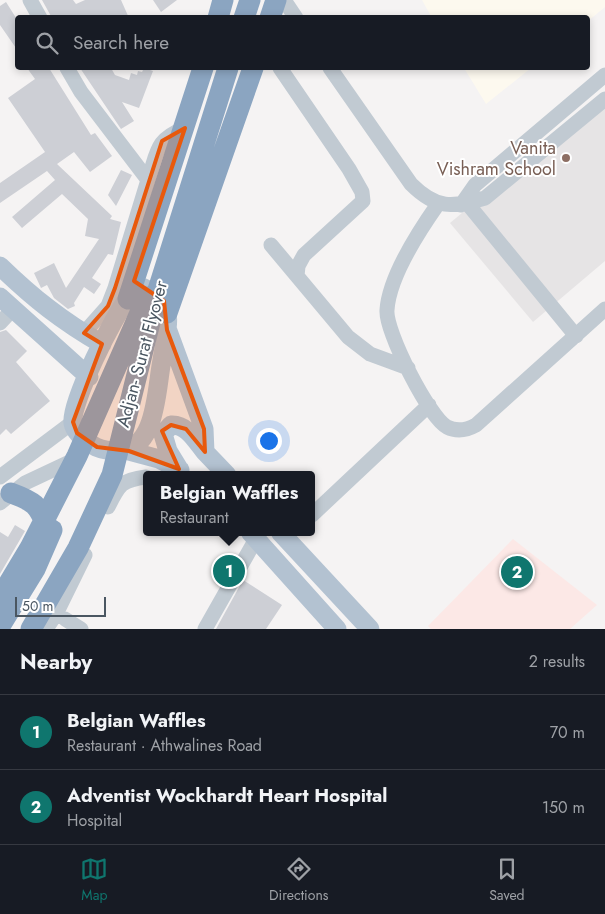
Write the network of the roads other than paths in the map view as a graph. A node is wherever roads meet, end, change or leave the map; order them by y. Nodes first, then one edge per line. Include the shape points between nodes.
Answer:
1 (30, 0) edge
2 (223, 0) edge
3 (244, 0) edge
4 (250, 0) edge
5 (276, 0) edge
6 (284, 0) edge
7 (38, 15) edge
8 (219, 15) edge
9 (239, 15) edge
10 (245, 15) edge
11 (271, 15) edge
12 (294, 15) edge
13 (68, 70) edge
14 (202, 70) edge
15 (221, 70) edge
16 (227, 70) edge
17 (252, 70) edge
18 (281, 70) edge
19 (331, 70) edge
20 (605, 75) edge
21 (605, 99) edge
22 (185, 128) junction
23 (148, 180) junction
24 (438, 204) junction
25 (464, 204) junction
26 (271, 245) dead end
27 (0, 266) edge
28 (297, 276) junction
29 (128, 299) junction
30 (605, 309) edge
31 (4, 310) edge
32 (167, 321) junction
33 (84, 333) junction
34 (576, 336) junction
35 (102, 344) junction
36 (408, 368) junction
37 (89, 377) junction
38 (429, 405) junction
39 (75, 428) junction
40 (101, 448) junction
41 (129, 451) junction
42 (205, 452) junction
43 (57, 469) junction
44 (181, 471) edge
45 (182, 471) edge
46 (223, 471) edge
47 (143, 477) edge
48 (4, 491) edge
49 (315, 512) edge
50 (253, 536) edge
51 (288, 536) edge
52 (47, 546) junction
53 (0, 598) edge
54 (65, 619) dead end
55 (0, 626) edge
56 (15, 629) edge
57 (31, 629) edge
58 (46, 629) edge
59 (81, 629) edge
60 (205, 629) edge
61 (337, 629) edge
62 (370, 629) edge

1 - 7 street
2 - 8 highway
3 - 9 highway
4 - 10 highway
5 - 11 highway
6 - 12 street
13 - 23 street via 81,92
14 - 22 highway
15 - 53 highway, Adjan- Surat Flyover via 152,287 77,456 30,548
16 - 57 highway, Adjan- Surat Flyover via 158,290 112,475 78,548
17 - 32 highway
18 - 28 street via 349,169 362,192 363,201 304,256
19 - 24 street via 411,184 424,197
20 - 25 street via 475,184
21 - 25 street via 485,198
22 - 23 street via 162,141
22 - 29 highway
23 - 33 street via 108,306
24 - 25 street
24 - 36 street via 411,245 389,296 386,311 388,328
25 - 34 street
26 - 28 street
27 - 33 main road via 44,307
28 - 36 street via 360,348
29 - 32 main road via 144,288 164,301
29 - 35 main road
30 - 34 street
31 - 37 main road
32 - 41 main road via 149,430
32 - 42 main road via 204,429
33 - 35 main road
34 - 38 street via 467,430 446,426
35 - 37 main road
36 - 38 street
37 - 39 main road via 79,396
38 - 49 street
39 - 40 main road
39 - 43 highway
39 - 48 street
40 - 41 main road
40 - 43 street
40 - 56 highway via 97,485 55,566
41 - 44 main road via 159,459
42 - 45 main road via 186,429 170,425 163,434 168,450
42 - 46 main road
43 - 48 street
43 - 52 highway via 55,522
47 - 58 street via 130,479 116,490
48 - 52 highway via 33,501 49,530
50 - 60 street
50 - 61 main road
51 - 62 main road
52 - 55 highway
54 - 59 street

